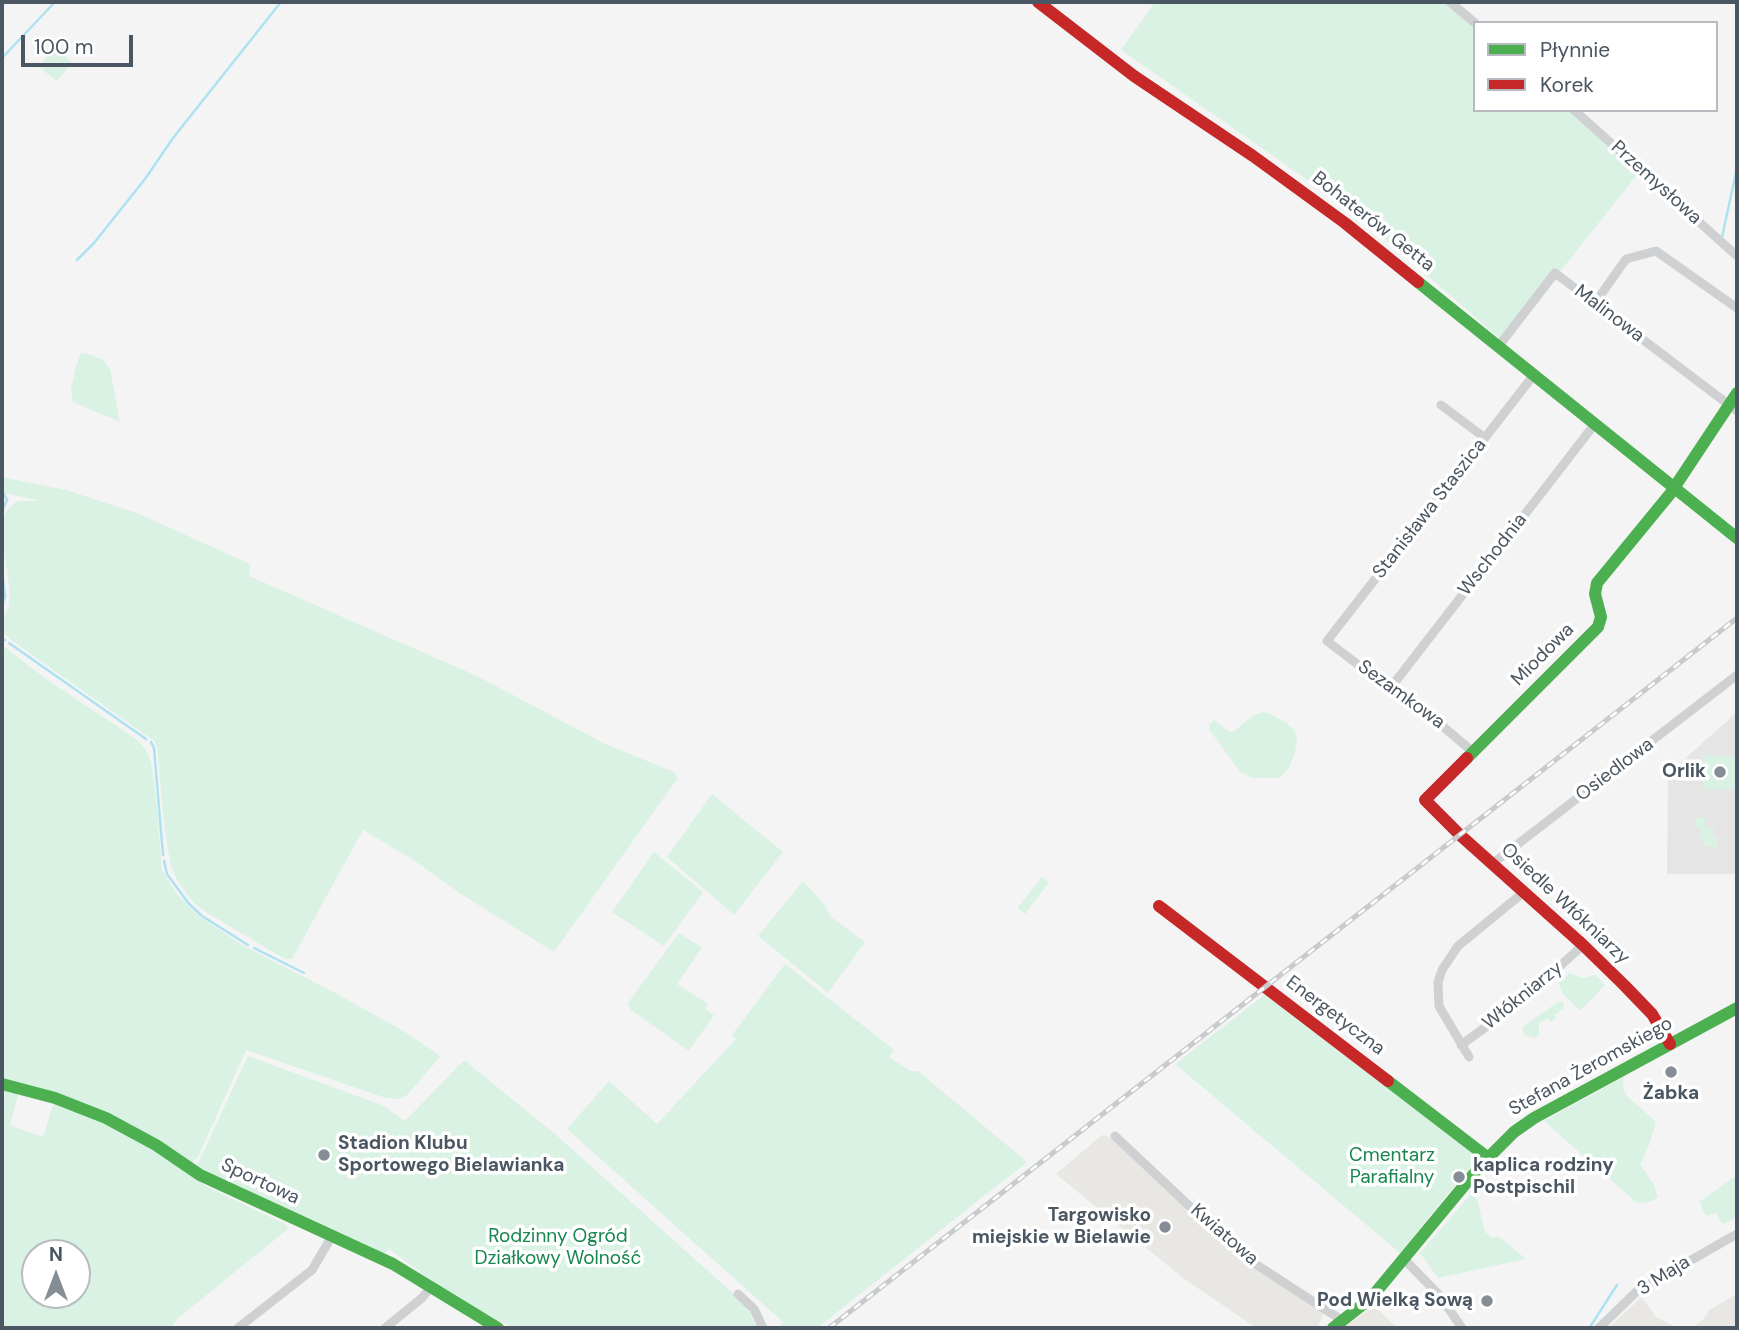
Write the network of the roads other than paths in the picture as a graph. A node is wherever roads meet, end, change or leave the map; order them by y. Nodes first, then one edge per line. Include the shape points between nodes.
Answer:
1 (1038, 2) edge
2 (1450, 2) edge
3 (1473, 21) edge
4 (1576, 112) edge
5 (1737, 257) edge
6 (1595, 303) junction
7 (1737, 309) edge
8 (1497, 347) junction
9 (1533, 376) junction
10 (1737, 393) edge
11 (1441, 405) dead end
12 (1734, 408) edge
13 (1594, 425) junction
14 (1485, 438) junction
15 (1674, 487) junction
16 (1737, 538) edge
17 (1327, 642) joint
18 (1737, 675) edge
19 (1392, 686) junction
20 (1473, 752) junction
21 (1425, 800) joint
22 (1492, 863) junction
23 (1524, 892) junction
24 (1159, 906) dead end
25 (1584, 945) junction
26 (1737, 1008) edge
27 (1670, 1044) junction
28 (1461, 1045) junction
29 (1469, 1057) dead end
30 (2, 1084) edge
31 (1115, 1136) dead end
32 (1487, 1157) junction
33 (1737, 1234) edge
34 (331, 1236) junction
35 (1404, 1259) junction
36 (430, 1287) junction
37 (738, 1294) dead end
38 (1338, 1325) edge
39 (238, 1328) edge
40 (385, 1328) edge
41 (498, 1328) edge
42 (763, 1328) edge
43 (1462, 1328) edge
44 (1599, 1328) edge

1 - 8 street, Bohaterów Getta via 1345,223
2 - 3 street
4 - 5 street, Przemysłowa
6 - 7 street via 1626,259 1656,251
6 - 8 street, Malinowa via 1555,273
6 - 12 street, Malinowa
8 - 9 street, Bohaterów Getta
9 - 13 street, Bohaterów Getta
9 - 14 street, Stanisława Staszica
10 - 12 street
11 - 14 street
12 - 15 street
13 - 15 street, Bohaterów Getta
13 - 19 street, Wschodnia
14 - 17 street, Stanisława Staszica
15 - 16 street, Bohaterów Getta
15 - 20 street, Miodowa via 1597,583 1598,627
17 - 19 street, Sezamkowa
18 - 22 street, Osiedlowa
19 - 20 street, Sezamkowa
20 - 21 street, Miodowa
21 - 22 street, Osiedle Włókniarzy
22 - 23 street, Osiedle Włókniarzy
23 - 25 street, Osiedle Włókniarzy
23 - 28 street via 1458,946 1442,970 1439,1006
24 - 32 street, Energetyczna
25 - 27 street, Osiedle Włókniarzy via 1652,1014
25 - 28 street, Włókniarzy via 1523,1000
26 - 27 street, Stefana Żeromskiego
27 - 32 street, Stefana Żeromskiego via 1534,1118
28 - 29 street
30 - 34 street, Sportowa via 98,1114 200,1175
31 - 38 street, Kwiatowa via 1233,1247
32 - 35 street, Stefana Żeromskiego
33 - 44 street, 3 Maja via 1637,1291
34 - 36 street, Sportowa via 391,1262
34 - 39 street via 312,1270
35 - 38 street, Stefana Żeromskiego via 1371,1298
35 - 43 street via 1440,1296
36 - 40 street
36 - 41 street, Sportowa
37 - 42 street via 752,1306

